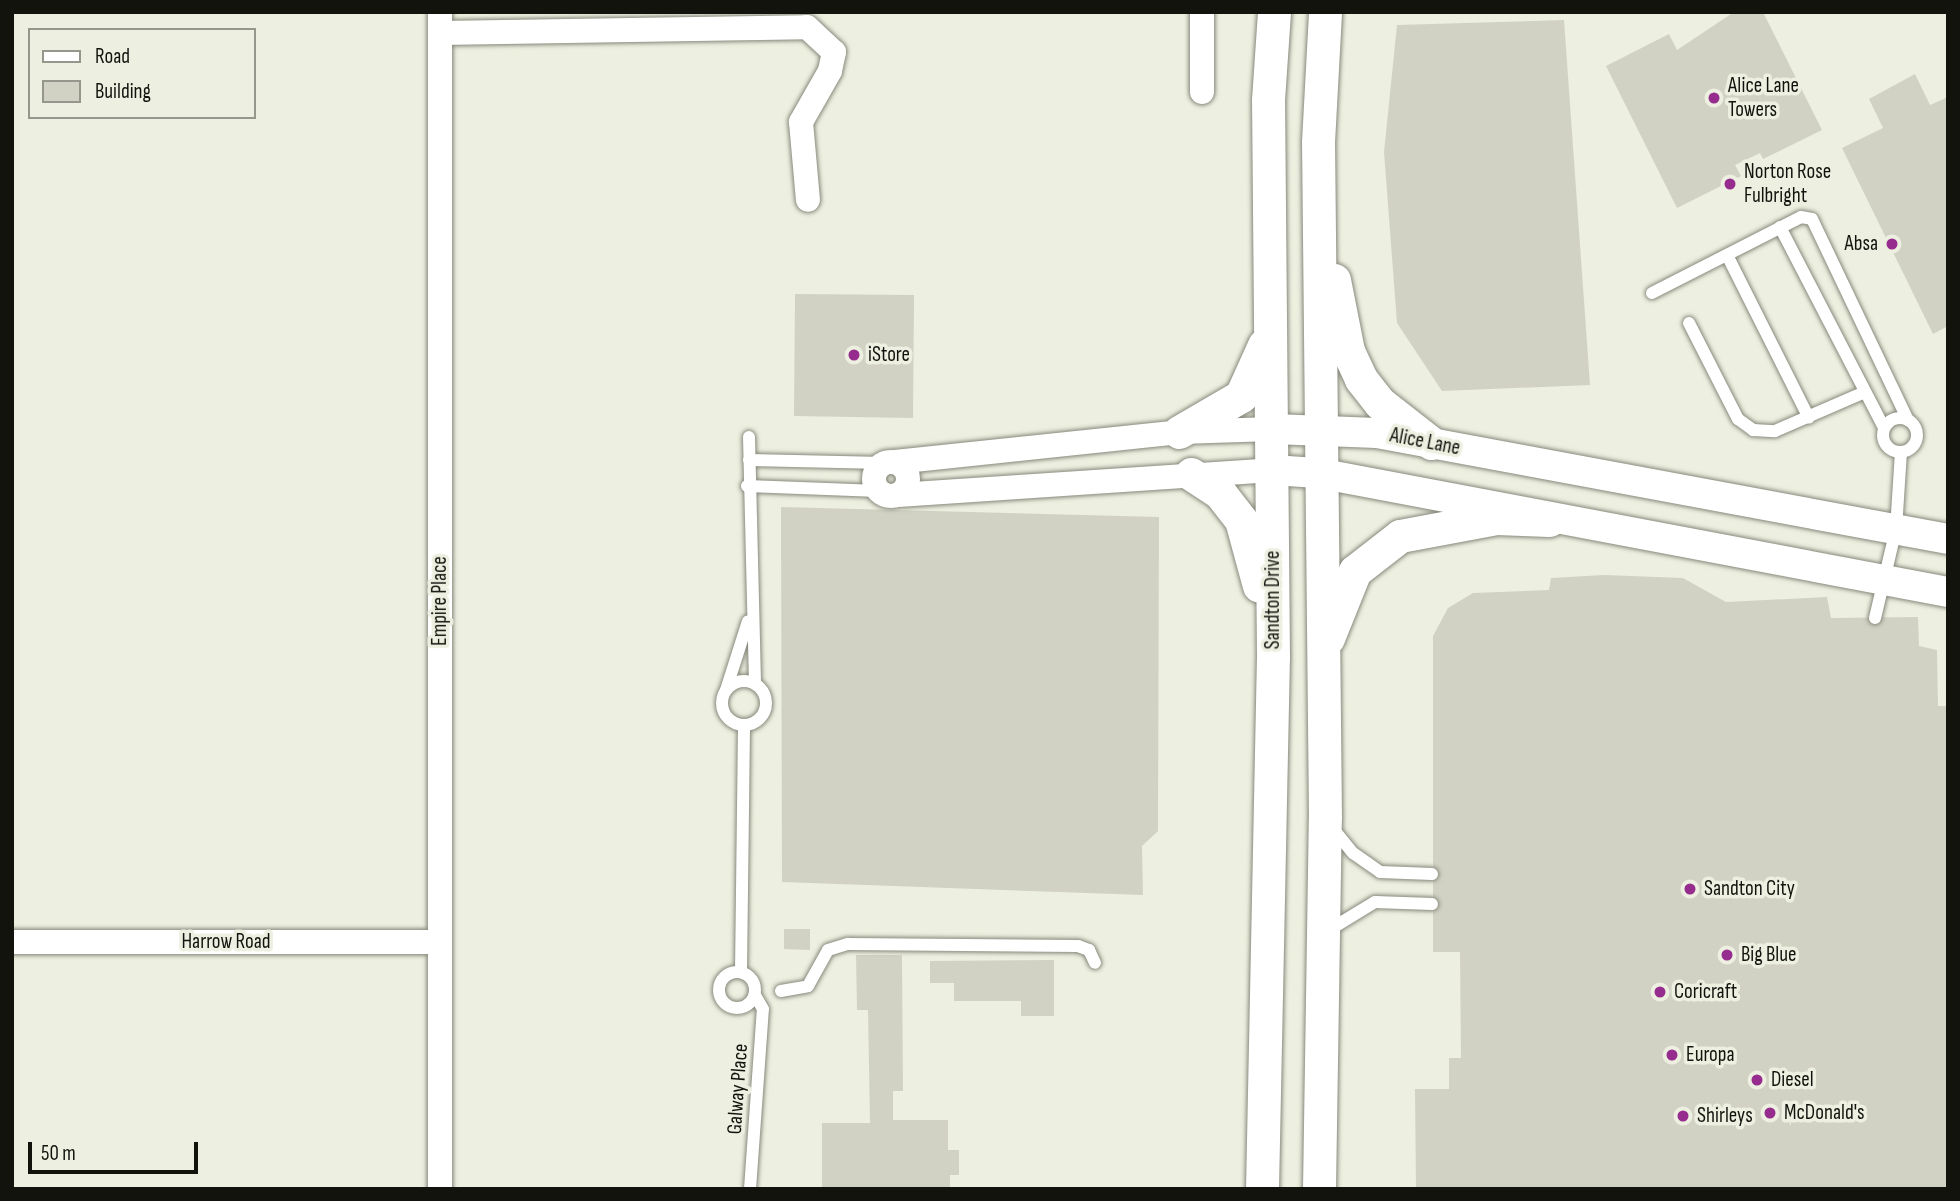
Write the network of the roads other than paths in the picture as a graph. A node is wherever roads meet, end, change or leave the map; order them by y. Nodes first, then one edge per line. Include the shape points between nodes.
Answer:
1 (1202, 12) edge
2 (1274, 12) edge
3 (1325, 12) edge
4 (440, 22) edge
5 (1202, 92) dead end
6 (1318, 142) junction
7 (808, 200) dead end
8 (1780, 228) junction
9 (1727, 255) junction
10 (1270, 291) junction
11 (1652, 293) dead end
12 (1689, 323) dead end
13 (1865, 392) junction
14 (1815, 416) junction
15 (1908, 420) junction
16 (1319, 427) junction
17 (1884, 428) junction
18 (1273, 429) junction
19 (1179, 432) junction
20 (749, 437) dead end
21 (1431, 443) junction
22 (1901, 452) junction
23 (748, 460) junction
24 (889, 463) junction
25 (1272, 470) junction
26 (1318, 473) junction
27 (1191, 474) junction
28 (747, 486) junction
29 (888, 493) junction
30 (1549, 520) junction
31 (1896, 529) junction
32 (1948, 539) edge
33 (1885, 579) junction
34 (1948, 592) edge
35 (750, 614) junction
36 (1875, 618) dead end
37 (1273, 657) junction
38 (1319, 682) junction
39 (755, 684) junction
40 (726, 691) junction
41 (744, 726) junction
42 (1325, 818) junction
43 (1432, 874) dead end
44 (1432, 904) dead end
45 (1323, 935) junction
46 (12, 942) edge
47 (439, 942) junction
48 (1094, 963) dead end
49 (741, 972) junction
50 (781, 991) dead end
51 (755, 995) junction
52 (440, 1189) edge
53 (750, 1189) edge
54 (1262, 1189) edge
55 (1319, 1189) edge

1 - 5 street
2 - 10 main road, Sandton Drive
3 - 6 main road
4 - 7 street via 807,27 834,52 830,71 801,122
4 - 47 street, Empire Place
6 - 16 main road
6 - 21 main road via 1348,351 1380,403
8 - 9 lane
8 - 13 lane
8 - 15 lane via 1807,217 1818,227
9 - 11 lane
9 - 14 lane
10 - 18 main road, Sandton Drive
10 - 19 main road via 1262,361 1254,379 1231,405
12 - 14 lane via 1738,419 1753,430 1775,431
13 - 14 lane
13 - 17 lane
15 - 17 lane via 1892,420
15 - 22 lane via 1916,439
16 - 18 street, Alice Lane
16 - 21 street, Alice Lane
16 - 26 main road
17 - 22 lane via 1885,445
18 - 19 street, Alice Lane
18 - 25 main road, Sandton Drive
19 - 24 street, Alice Lane
20 - 23 lane
21 - 31 street, Alice Lane
22 - 31 lane
23 - 24 lane
23 - 28 lane
24 - 29 street via 874,475
25 - 26 street
25 - 27 street
25 - 37 main road, Sandton Drive
26 - 30 street
26 - 38 main road
27 - 29 street
27 - 37 main road via 1220,493 1241,520
28 - 29 lane
28 - 35 lane
30 - 33 street
30 - 38 main road via 1496,518 1429,526 1371,555 1341,597
31 - 32 street, Alice Lane
31 - 33 lane
33 - 34 street
33 - 36 lane
35 - 39 lane
35 - 40 lane
37 - 54 main road, Sandton Drive
38 - 42 main road
39 - 40 lane via 736,682
39 - 41 lane via 766,709
40 - 41 lane via 726,717
41 - 49 lane
42 - 43 lane via 1353,853 1380,872
42 - 45 main road
44 - 45 lane via 1375,902
45 - 55 main road
46 - 47 street, Harrow Road
47 - 52 street, Empire Place
48 - 50 lane via 1089,950 1077,946 848,944 828,950 808,986
49 - 51 lane via 754,983
49 - 51 lane via 724,977 722,999 737,1008
51 - 53 lane, Galway Place via 763,1009

